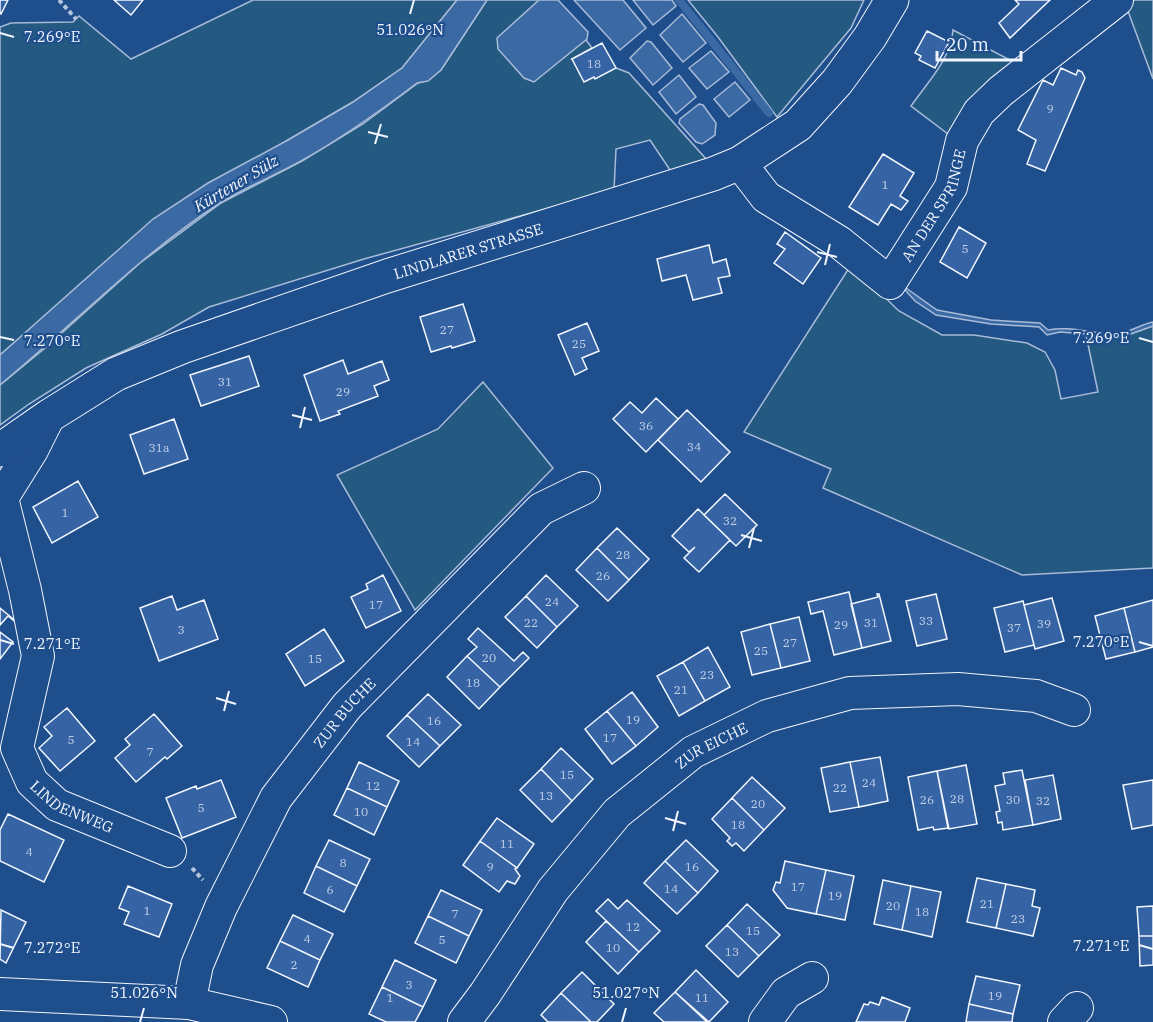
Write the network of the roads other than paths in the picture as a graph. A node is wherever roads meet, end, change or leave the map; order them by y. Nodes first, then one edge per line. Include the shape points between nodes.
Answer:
1 (892, 0) edge
2 (1117, 0) edge
3 (740, 163) junction
4 (49, 416) junction
5 (0, 450) edge
6 (584, 488) dead end
7 (1074, 710) dead end
8 (170, 851) road end
9 (812, 978) dead end
10 (0, 994) edge
11 (189, 1003) junction
12 (272, 1022) edge
13 (464, 1022) edge
14 (765, 1022) edge

1 - 3 main road, LINDLARER STRASSE via 851,64 814,108 798,125
2 - 3 street, AN DER SPRINGE via 979,112 962,141 951,186 890,283 839,242 766,197
3 - 4 main road, LINDLARER STRASSE via 182,347 116,374
4 - 5 main road, LINDLARER STRASSE
4 - 8 street, LINDENWEG via 33,450 2,498 38,656 17,748 32,782 57,805
6 - 11 street, ZUR BUCHE via 540,509 347,706 276,798 221,907 197,965
7 - 13 street, ZUR EICHE via 1036,696 958,689 850,693 767,716 693,752 617,813 553,890
9 - 14 street via 786,993
10 - 11 street
11 - 12 street

